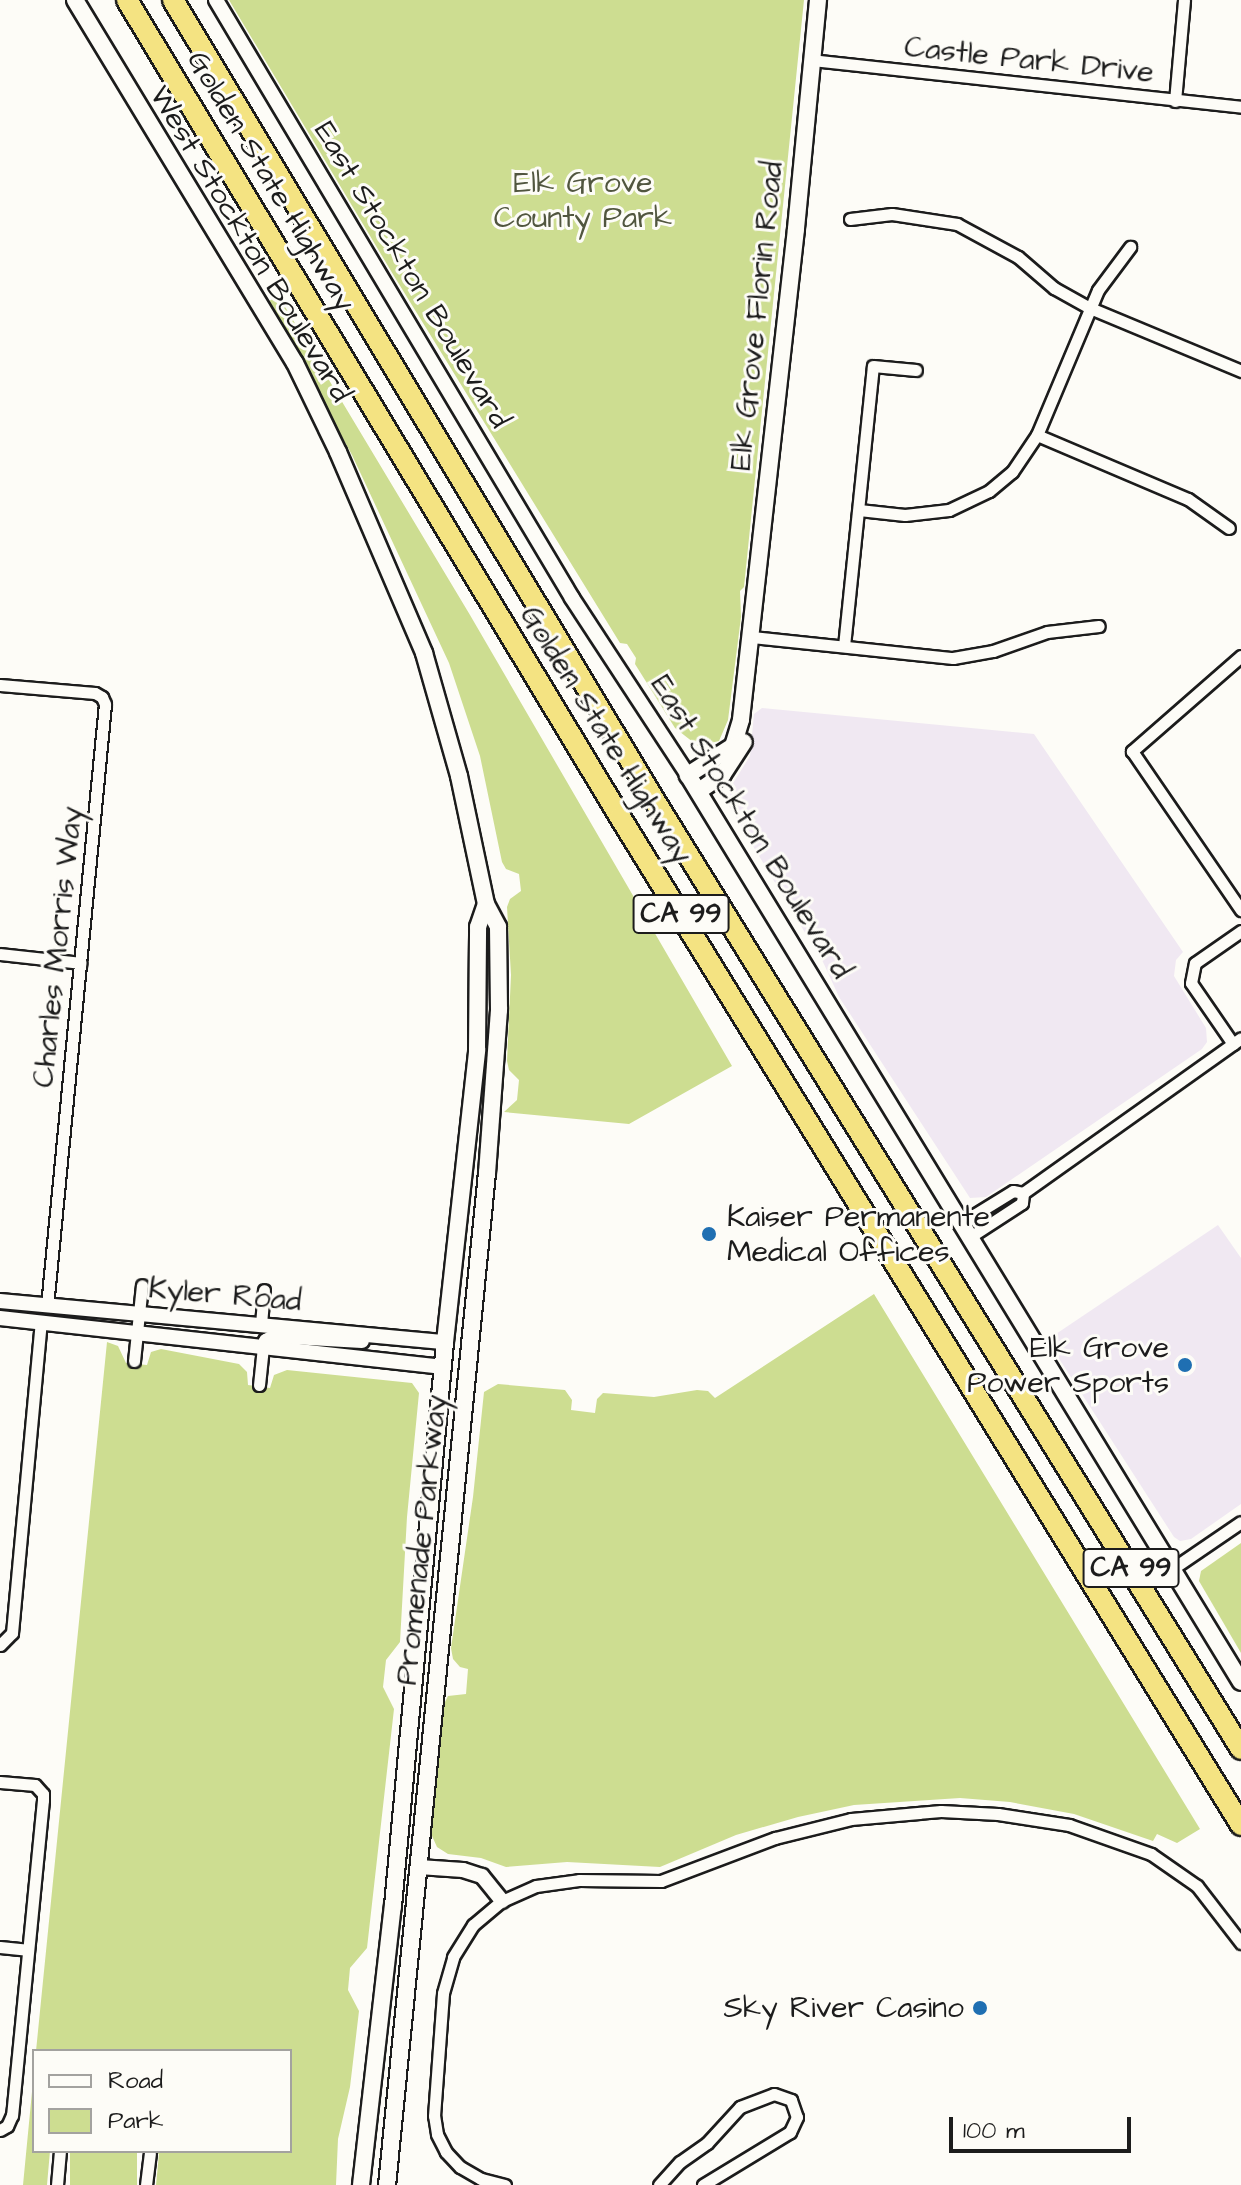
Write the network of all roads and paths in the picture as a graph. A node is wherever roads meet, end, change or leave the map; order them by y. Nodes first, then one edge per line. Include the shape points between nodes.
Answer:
1 (75, 0) edge
2 (127, 0) edge
3 (173, 0) edge
4 (216, 0) edge
5 (818, 0) edge
6 (1184, 0) edge
7 (811, 60) junction
8 (1175, 101) junction
9 (1241, 107) edge
10 (850, 219) dead end
11 (1130, 247) dead end
12 (1090, 308) junction
13 (916, 370) dead end
14 (1241, 371) edge
15 (1037, 435) junction
16 (859, 510) junction
17 (1229, 528) dead end
18 (1099, 626) dead end
19 (752, 637) junction
20 (844, 646) junction
21 (424, 653) joint
22 (1241, 656) edge
23 (0, 685) edge
24 (688, 775) junction
25 (699, 791) junction
26 (486, 904) junction
27 (1241, 910) edge
28 (1241, 931) edge
29 (0, 954) edge
30 (81, 963) junction
31 (480, 1000) junction
32 (1237, 1041) edge
33 (495, 1084) junction
34 (473, 1089) junction
35 (487, 1173) junction
36 (965, 1230) junction
37 (142, 1285) dead end
38 (264, 1290) dead end
39 (0, 1301) edge
40 (44, 1305) junction
41 (0, 1309) edge
42 (139, 1313) junction
43 (0, 1318) edge
44 (41, 1323) junction
45 (261, 1324) junction
46 (137, 1333) junction
47 (382, 1336) junction
48 (445, 1342) junction
49 (263, 1349) junction
50 (134, 1361) dead end
51 (443, 1367) junction
52 (259, 1385) dead end
53 (1241, 1522) edge
54 (425, 1552) junction
55 (1172, 1569) junction
56 (0, 1645) edge
57 (435, 1678) junction
58 (414, 1680) junction
59 (1241, 1682) edge
60 (1241, 1749) edge
61 (0, 1782) edge
62 (421, 1810) junction
63 (1241, 1825) edge
64 (419, 1867) junction
65 (502, 1901) junction
66 (1241, 1943) edge
67 (0, 1947) edge
68 (27, 1950) junction
69 (0, 2130) edge
70 (60, 2153) edge
71 (149, 2157) edge
72 (57, 2185) edge
73 (146, 2185) edge
74 (361, 2185) edge
75 (387, 2185) edge
76 (505, 2185) edge
77 (659, 2185) edge
78 (703, 2185) edge

1 - 21 main road, West Stockton Boulevard via 295,363
2 - 63 highway, Golden State Highway / CA 99 via 612,804
3 - 60 highway, Golden State Highway / CA 99 via 653,798
4 - 24 street, East Stockton Boulevard via 572,598
5 - 7 main road, Elk Grove Florin Road
6 - 8 street
7 - 8 street, Castle Park Drive
7 - 19 main road, Elk Grove Florin Road
8 - 9 street, Castle Park Drive
10 - 12 street via 892,214 957,224 1018,257 1054,288
11 - 12 street
12 - 14 street
12 - 15 street
13 - 16 street via 873,366
15 - 16 street via 1012,472 963,505 920,515
15 - 17 street via 1188,499
16 - 20 street
18 - 20 street via 1047,632 967,657
19 - 20 street
19 - 24 main road, Elk Grove Florin Road via 733,746
19 - 25 main road, Elk Grove Florin Road via 746,738 733,763
21 - 26 main road, Promenade Parkway via 459,776
22 - 27 street via 1132,751
23 - 30 street, Charles Morris Way via 95,693 105,704
24 - 25 main road, East Stockton Boulevard
25 - 36 main road, East Stockton Boulevard
26 - 31 main road, Promenade Parkway via 478,927
26 - 33 main road, Promenade Parkway via 498,927
28 - 32 street via 1195,963 1191,983
29 - 30 street
30 - 40 street, Charles Morris Way
31 - 33 main road via 487,1008 488,1079
31 - 34 main road, Promenade Parkway
32 - 36 street via 1023,1193 1013,1191
33 - 35 main road, Promenade Parkway
34 - 35 main road via 483,1102 480,1166
34 - 48 main road, Promenade Parkway
35 - 57 main road, Promenade Parkway
36 - 55 main road, East Stockton Boulevard
37 - 42 street
38 - 45 street
39 - 40 street, Kyler Road
40 - 41 street
40 - 42 street, Kyler Road
42 - 45 street, Kyler Road
42 - 46 street
43 - 44 street, Kyler Road
44 - 46 street, Kyler Road
44 - 56 street via 12,1633
45 - 47 street, Kyler Road
46 - 49 street, Kyler Road
46 - 50 street
47 - 48 street, Kyler Road
47 - 49 street via 347,1342 275,1336
48 - 51 main road, Promenade Parkway
49 - 51 street, Kyler Road
49 - 52 street
51 - 54 main road, Promenade Parkway
53 - 55 street
54 - 57 main road via 437,1577 429,1662
54 - 58 main road, Promenade Parkway
55 - 59 main road, East Stockton Boulevard
57 - 62 main road, Promenade Parkway
58 - 62 main road via 425,1693 417,1782
58 - 74 main road, Promenade Parkway
61 - 68 street via 35,1785 43,1794
62 - 64 main road, Promenade Parkway
64 - 65 street via 482,1876
64 - 75 main road, Promenade Parkway
65 - 66 street via 562,1881 661,1881 830,1822 970,1812 1069,1825 1151,1854 1197,1886
65 - 76 street via 473,1925 448,1969 434,2116 437,2134 453,2160 470,2174
67 - 68 street
68 - 69 street via 12,2115
70 - 72 street
71 - 73 street
77 - 78 street via 740,2107 774,2094 791,2100 797,2117 790,2132

